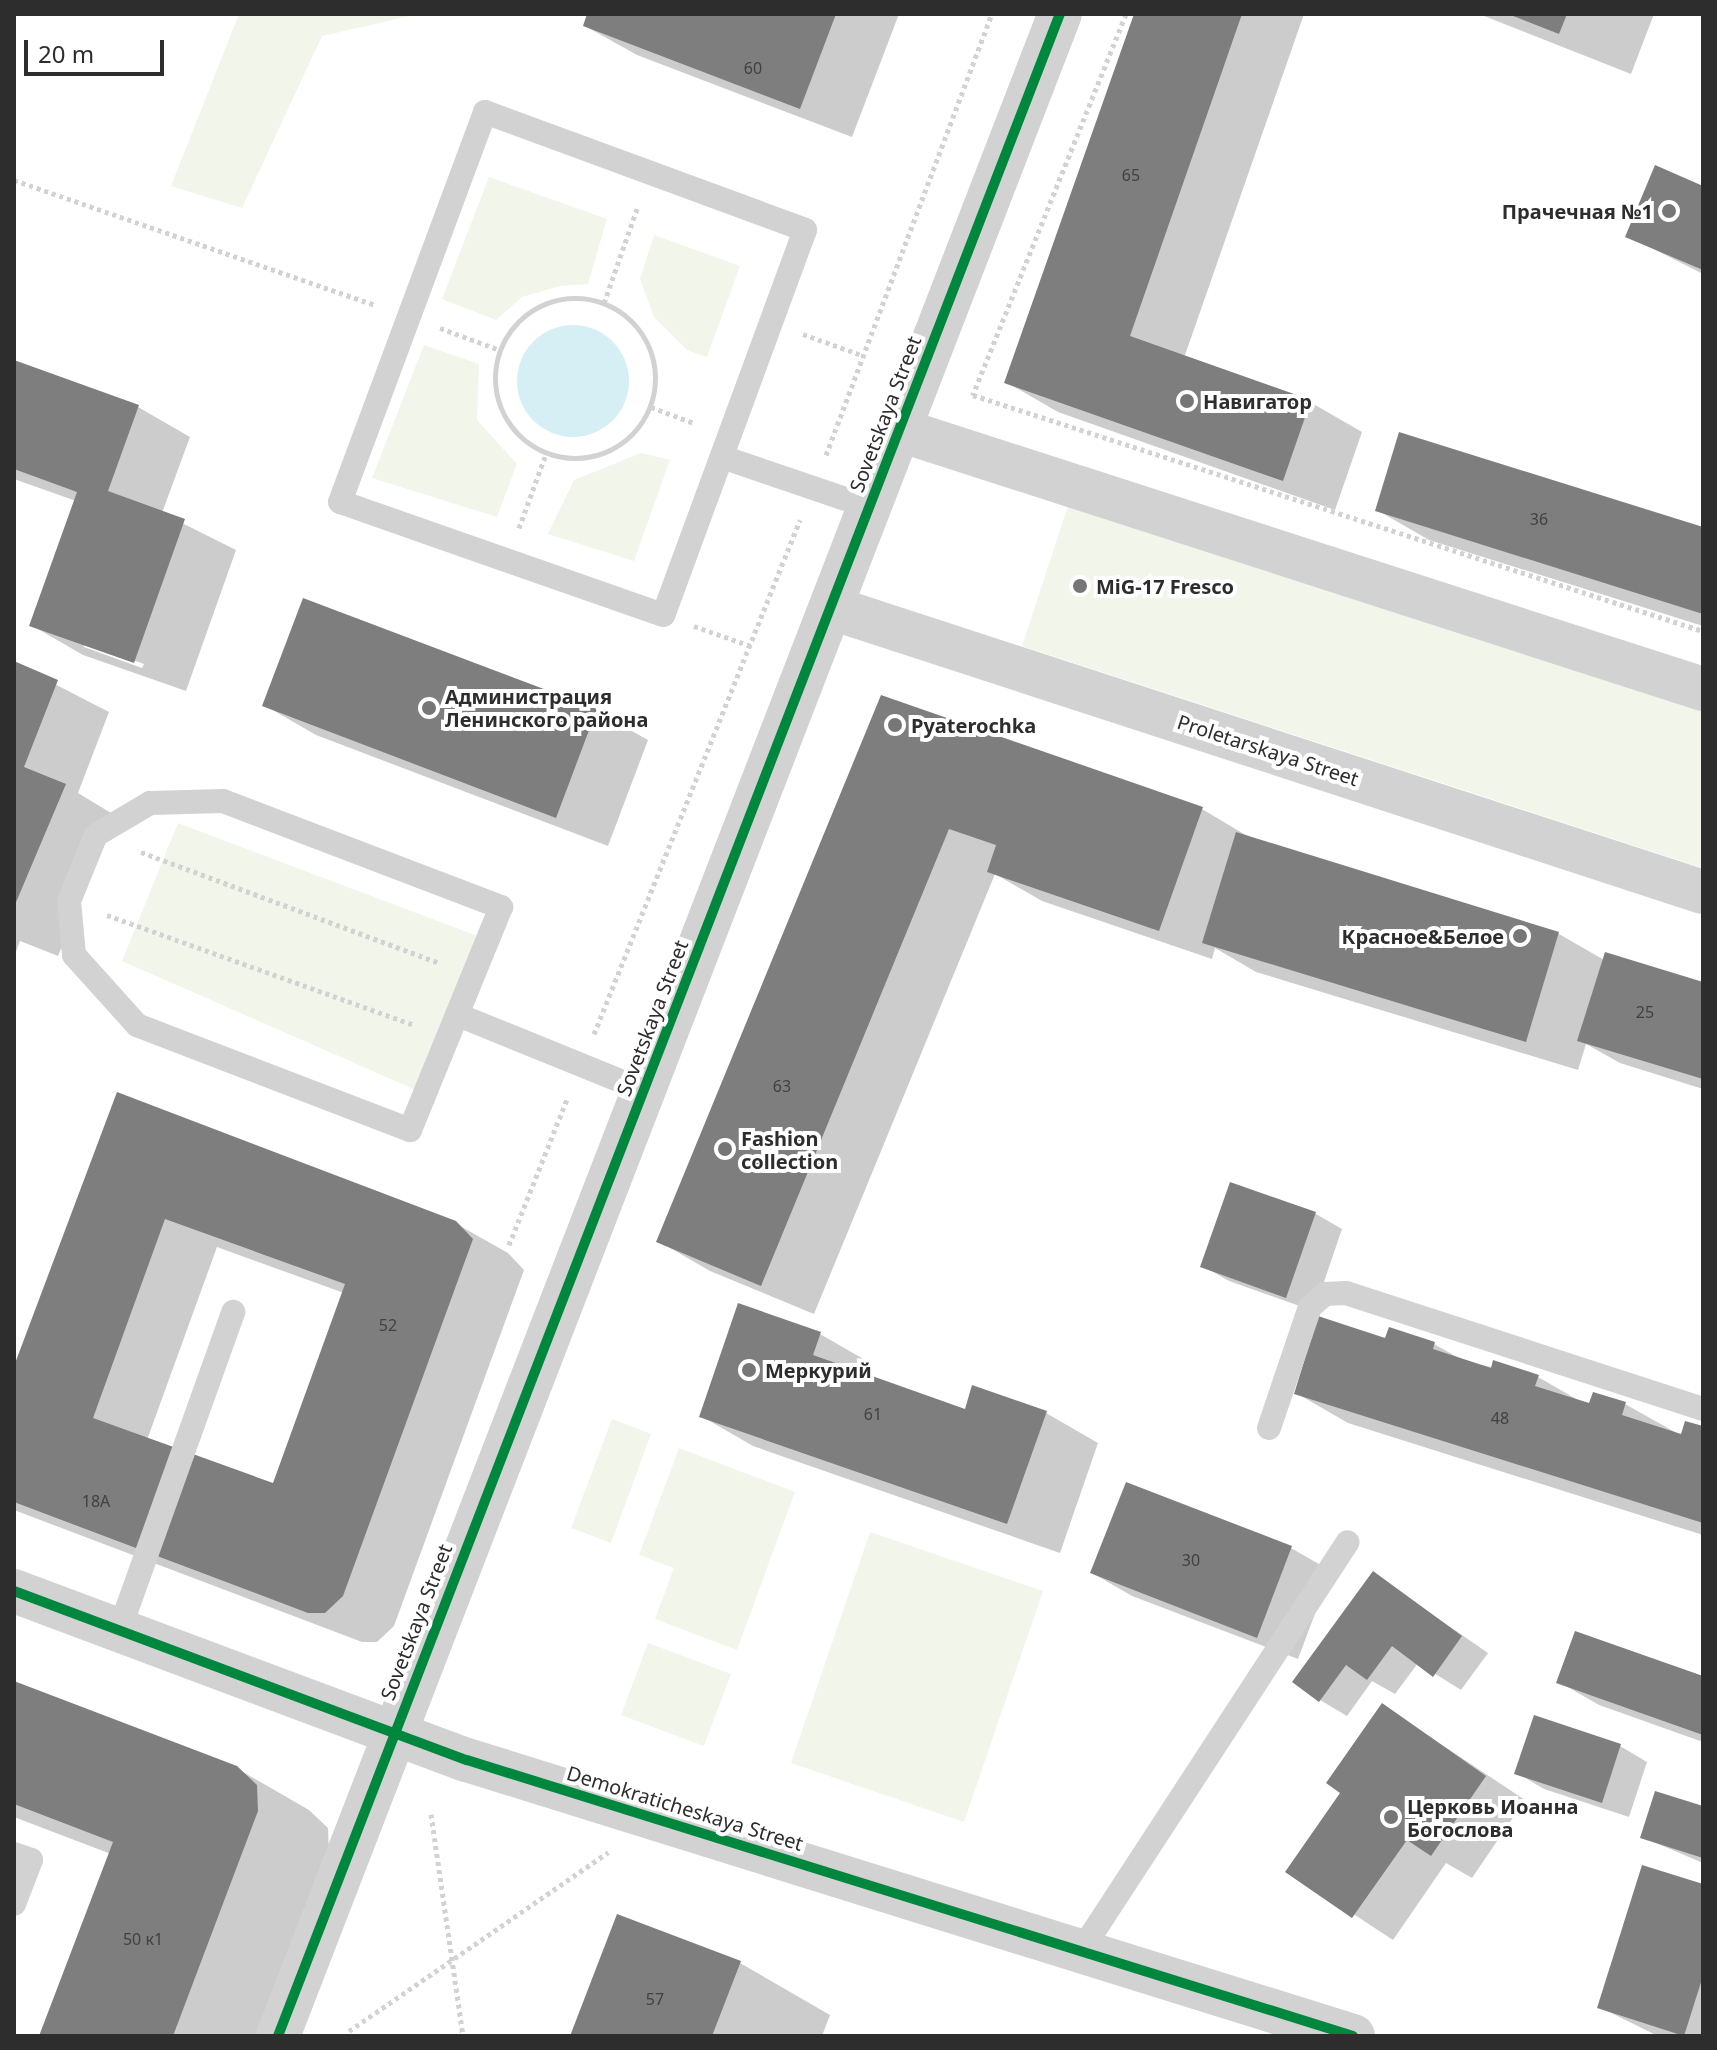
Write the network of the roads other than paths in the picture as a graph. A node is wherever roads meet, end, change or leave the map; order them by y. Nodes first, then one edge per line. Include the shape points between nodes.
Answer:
1 (1060, 14) edge
2 (897, 429) junction
3 (725, 446) junction
4 (869, 507) junction
5 (832, 608) junction
6 (1703, 689) edge
7 (1703, 892) edge
8 (453, 1026) junction
9 (643, 1090) junction
10 (233, 1312) dead end
11 (1703, 1409) edge
12 (1269, 1428) dead end
13 (1348, 1542) dead end
14 (14, 1591) edge
15 (119, 1631) junction
16 (393, 1735) junction
17 (14, 1854) edge
18 (14, 1904) edge
19 (1081, 1951) junction
20 (278, 2036) edge
21 (1353, 2036) edge

1 - 2 street, Sovetskaya Street
2 - 4 street, Sovetskaya Street
2 - 6 street
3 - 3 lane via 663,615 340,502 485,112 805,230
3 - 4 lane via 813,488
4 - 5 street, Sovetskaya Street
5 - 7 street, Proletarskaya Street
5 - 9 street, Sovetskaya Street
8 - 8 lane via 410,1130 137,1025 74,955 69,901 96,835 150,803 223,801 501,907
8 - 9 lane
9 - 16 street, Sovetskaya Street
10 - 15 lane
11 - 12 lane via 1346,1293 1325,1294 1310,1307
13 - 19 lane
14 - 15 street, Demokraticheskaya Street
15 - 16 street, Demokraticheskaya Street
16 - 19 street, Demokraticheskaya Street
16 - 20 street, Sovetskaya Street
17 - 18 lane via 31,1860
19 - 21 street, Demokraticheskaya Street

